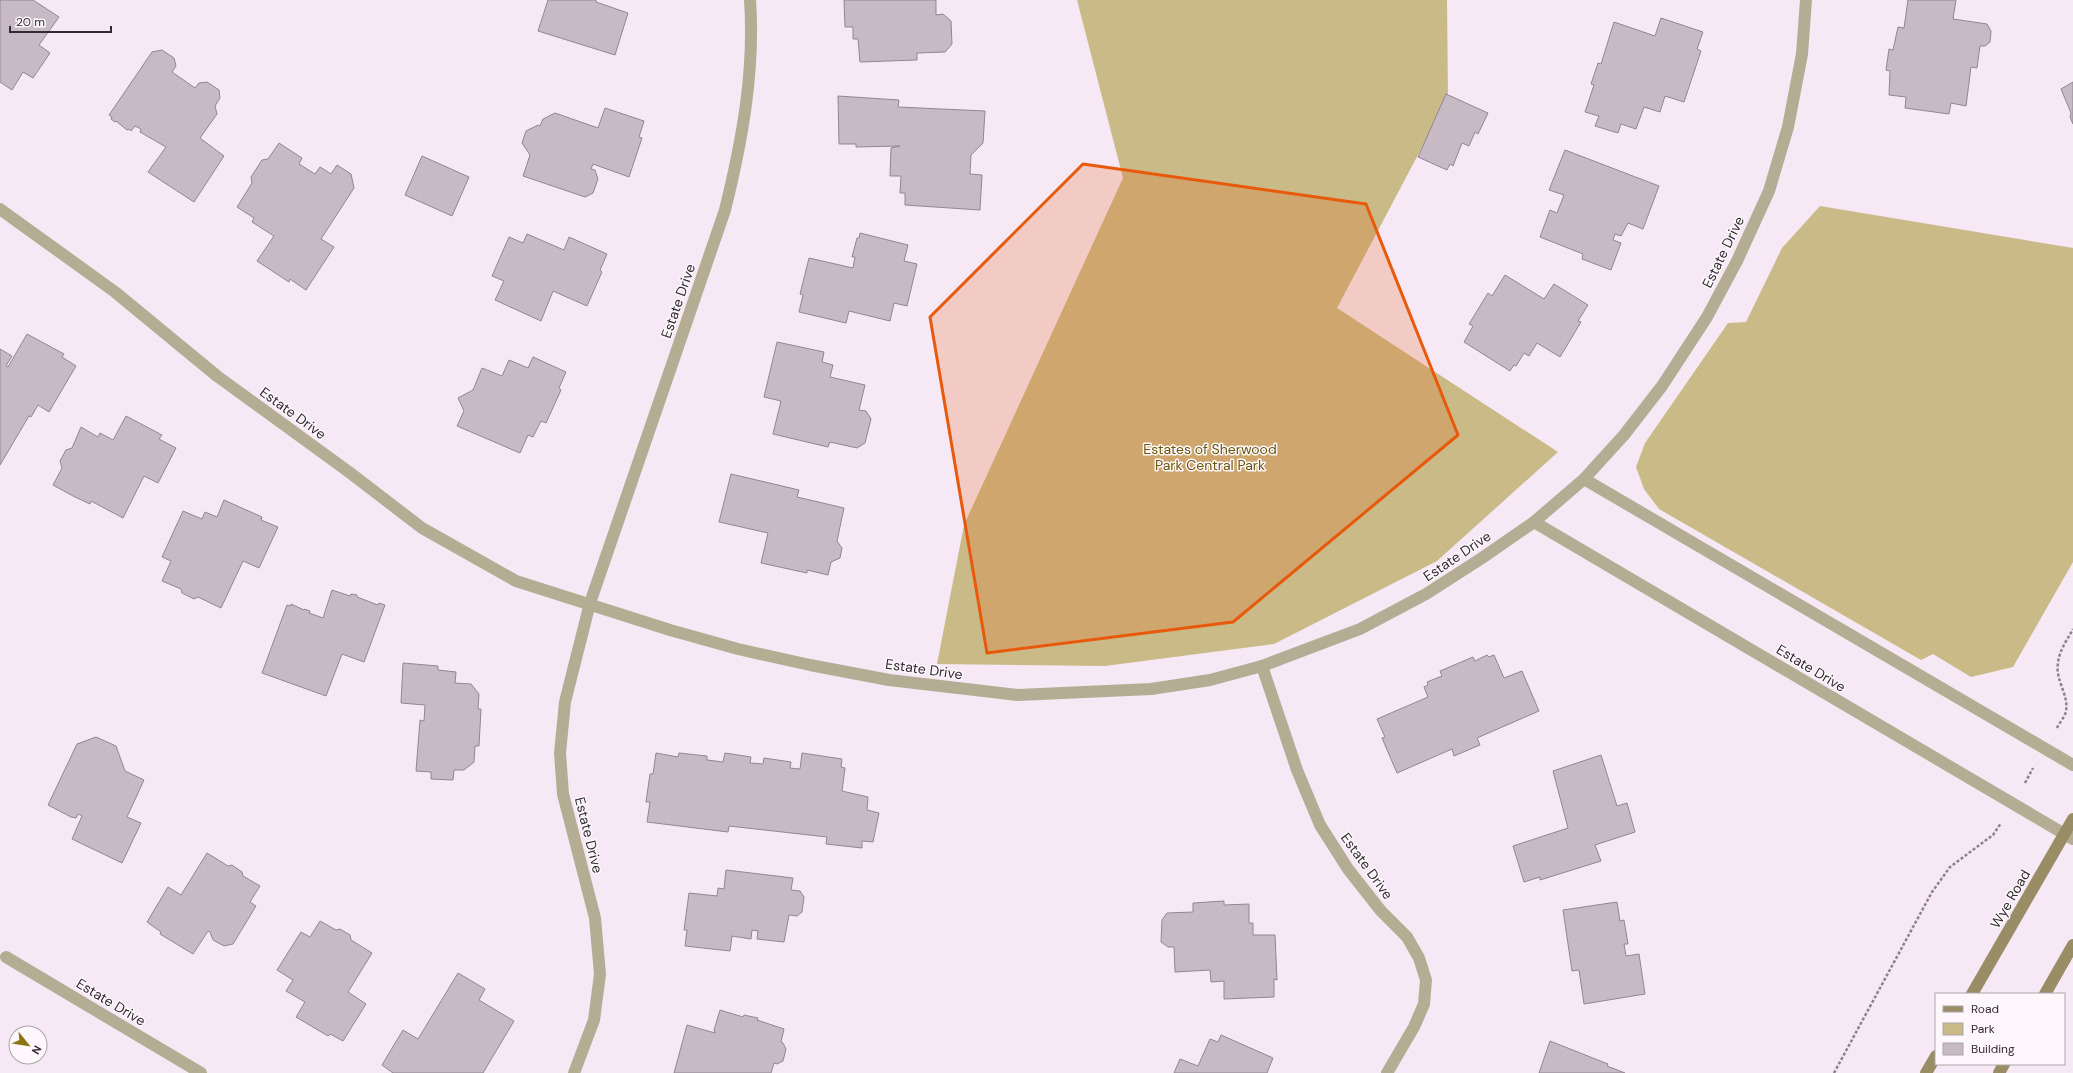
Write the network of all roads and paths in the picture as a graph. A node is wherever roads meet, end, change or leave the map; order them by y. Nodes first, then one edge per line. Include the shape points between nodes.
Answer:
1 (750, 0) edge
2 (1806, 0) edge
3 (0, 208) edge
4 (1584, 479) junction
5 (1534, 522) junction
6 (590, 603) junction
7 (2073, 630) edge
8 (1262, 666) junction
9 (2045, 748) junction
10 (2073, 765) edge
11 (2013, 804) junction
12 (2073, 819) edge
13 (2069, 837) edge
14 (2073, 946) edge
15 (6, 957) dead end
16 (1973, 993) edge
17 (2046, 993) edge
18 (1935, 1058) edge
19 (201, 1073) edge
20 (574, 1073) edge
21 (1387, 1073) edge
22 (1834, 1073) edge
23 (1926, 1073) edge

1 - 6 street, Estate Drive via 752,31 748,101 740,150 725,210
2 - 4 street, Estate Drive via 1802,54 1788,127 1769,190 1738,261 1707,318 1662,386 1624,435
3 - 6 street, Estate Drive via 115,292 217,376 422,528 516,581
4 - 5 street, Estate Drive
4 - 9 street
5 - 8 street, Estate Drive via 1426,594 1360,629
5 - 11 street, Estate Drive
6 - 8 street, Estate Drive via 670,630 810,666 889,680 1018,695 1150,689 1210,680
6 - 20 street, Estate Drive via 564,702 560,753 563,794 595,918 600,974 594,1020
7 - 9 path via 2063,645 2058,663 2058,677 2066,700 2066,712
8 - 21 street, Estate Drive via 1297,770 1320,825 1348,870 1381,911 1407,937 1419,958 1426,980 1424,1004
9 - 10 street
9 - 11 path
11 - 13 street, Estate Drive
11 - 22 path via 1993,835 1950,867 1932,892
12 - 13 main road, Wye Road
13 - 16 main road, Wye Road
14 - 17 main road
15 - 19 street, Estate Drive
18 - 23 main road

